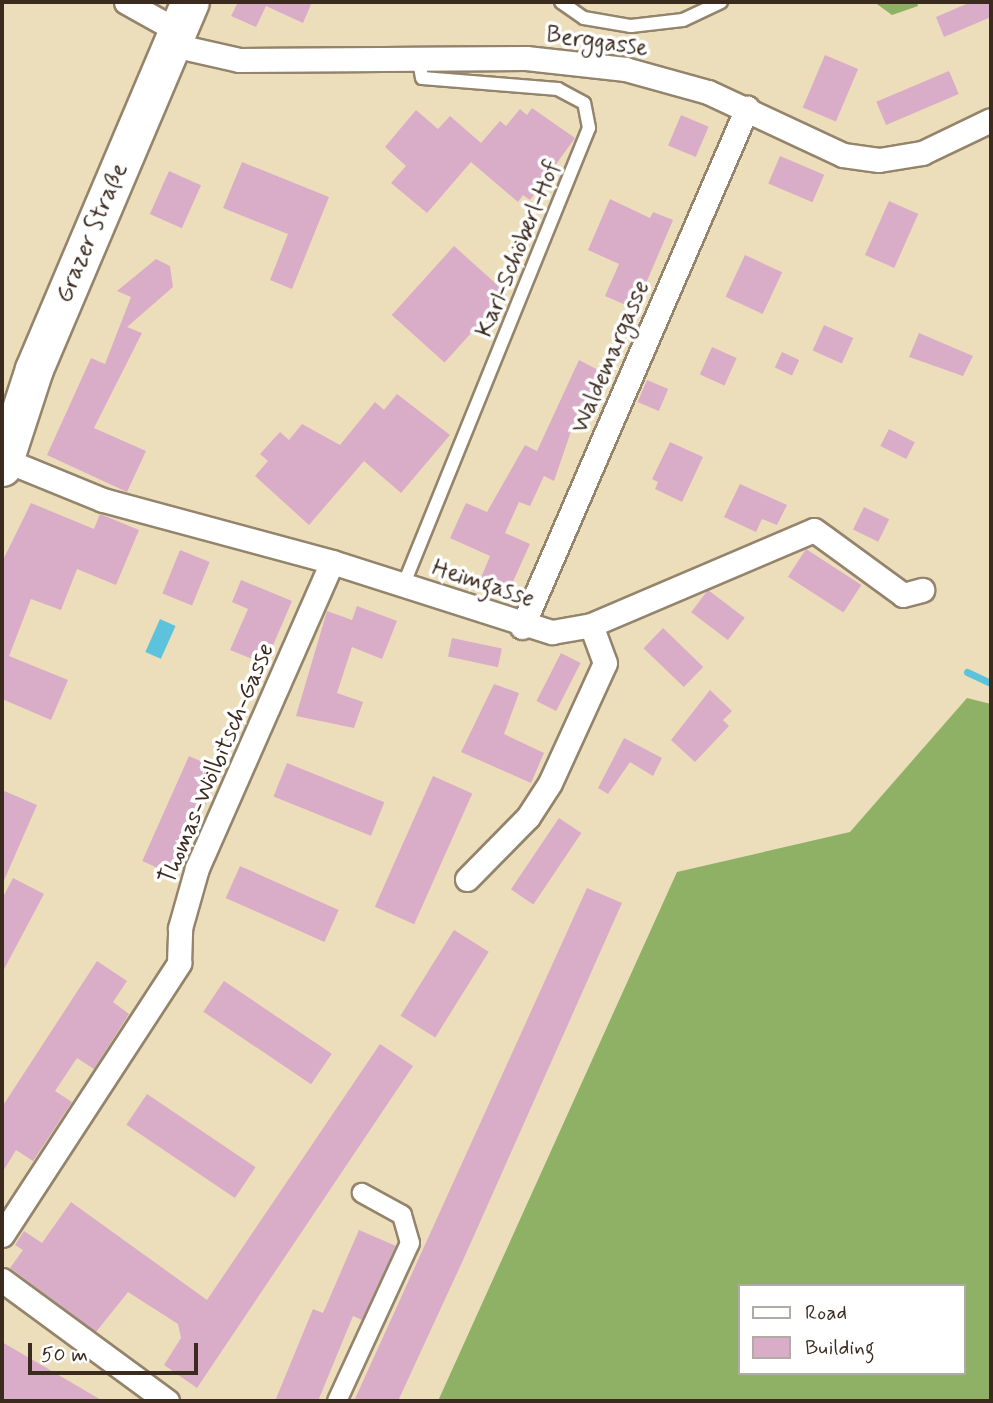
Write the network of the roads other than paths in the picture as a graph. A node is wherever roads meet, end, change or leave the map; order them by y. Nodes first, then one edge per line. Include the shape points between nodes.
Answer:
1 (126, 2) edge
2 (561, 2) edge
3 (721, 2) edge
4 (180, 26) edge
5 (418, 56) junction
6 (747, 108) junction
7 (991, 120) edge
8 (12, 401) edge
9 (3, 464) edge
10 (332, 562) junction
11 (403, 586) junction
12 (922, 590) dead end
13 (592, 625) junction
14 (522, 627) junction
15 (467, 879) dead end
16 (362, 1193) dead end
17 (2, 1235) edge
18 (2, 1280) edge
19 (167, 1401) edge
20 (337, 1401) edge

1 - 4 street, Berggasse
2 - 3 lane via 584,18 631,26 683,20
4 - 5 street, Berggasse via 239,60
4 - 8 main road, Grazer Straße
5 - 6 street, Berggasse via 625,69
5 - 11 lane, Karl-Schöberl-Hof via 422,78 558,89 584,103 589,128
6 - 7 street, Berggasse via 843,155 879,160 922,153
6 - 14 street, Waldemargasse
8 - 9 main road, Grazer Straße
9 - 10 street, Heimgasse via 103,500
10 - 11 street, Heimgasse
10 - 17 street, Thomas-Wölbitsch-Gasse via 197,867 180,928 179,962
11 - 14 street, Heimgasse
12 - 13 street, Heimgasse via 903,595 814,530
13 - 14 street, Heimgasse via 552,632
13 - 15 street via 605,663 550,783 528,817
16 - 20 street via 402,1215 410,1243
18 - 19 street

